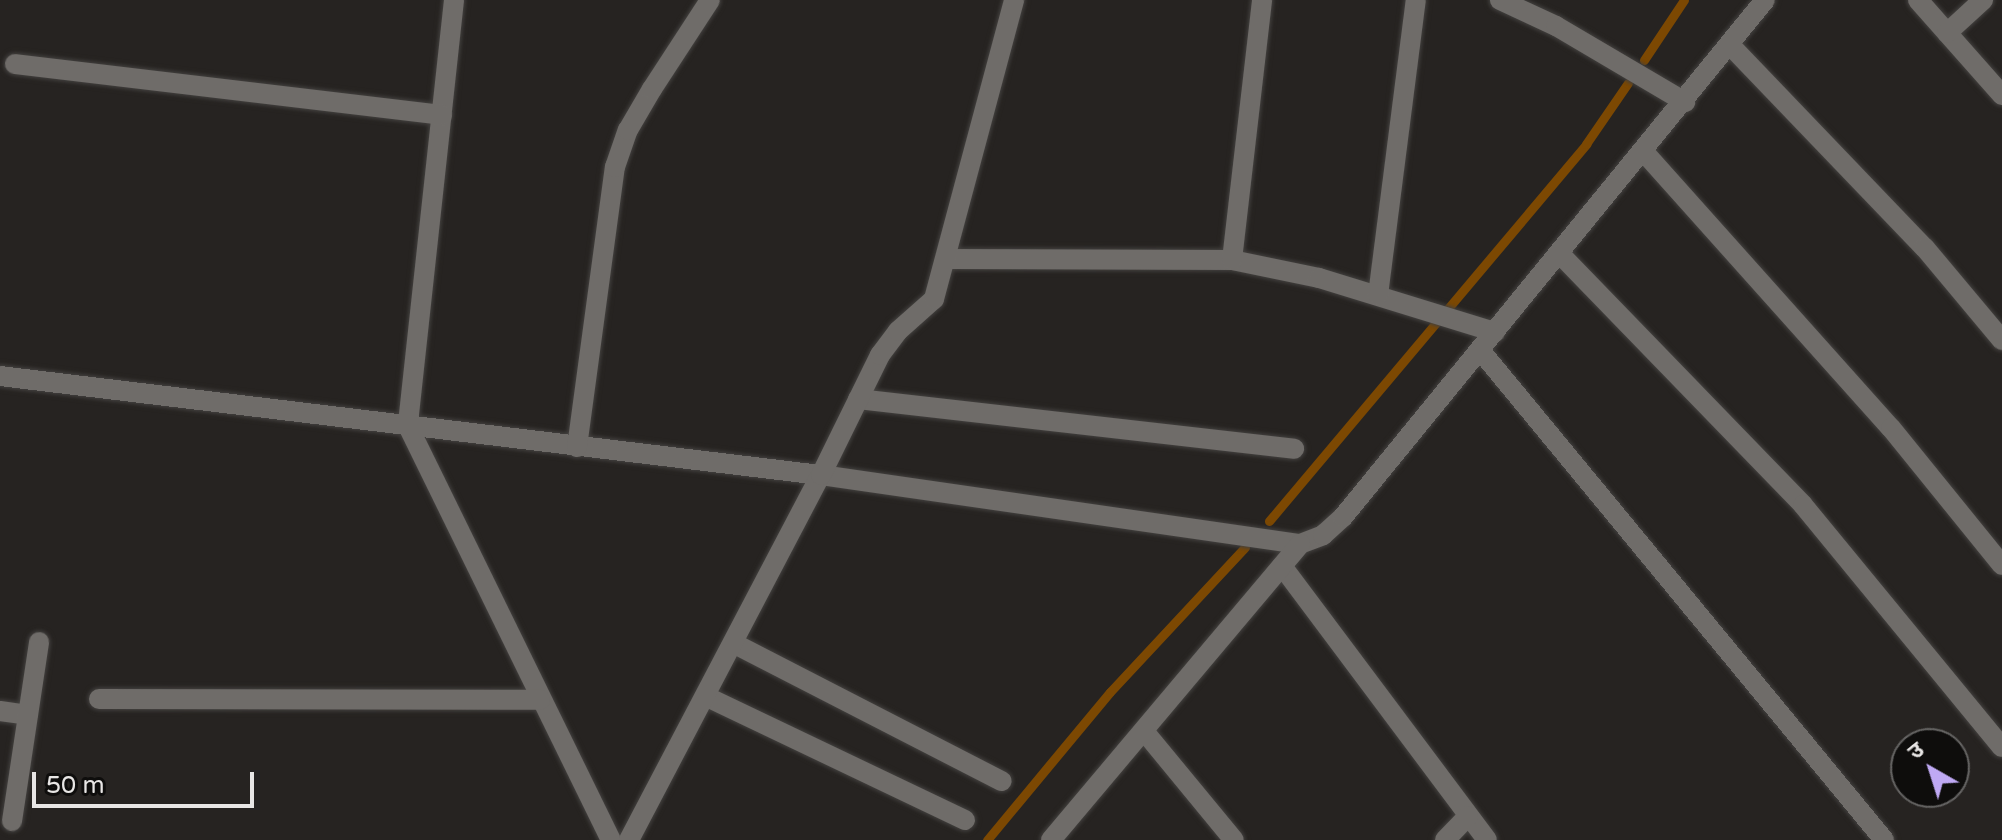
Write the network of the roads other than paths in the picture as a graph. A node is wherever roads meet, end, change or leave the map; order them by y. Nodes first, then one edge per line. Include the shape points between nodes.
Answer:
1 (454, 0) edge
2 (710, 0) edge
3 (1014, 0) edge
4 (1262, 0) edge
5 (1416, 0) edge
6 (1500, 0) edge
7 (1765, 0) edge
8 (1918, 0) edge
9 (1983, 0) edge
10 (1519, 4) edge
11 (1947, 33) junction
12 (1730, 45) junction
13 (15, 64) dead end
14 (2002, 95) edge
15 (1685, 102) junction
16 (442, 115) junction
17 (1644, 152) junction
18 (1560, 254) junction
19 (947, 259) junction
20 (1232, 260) junction
21 (1378, 295) junction
22 (1495, 332) junction
23 (2002, 340) edge
24 (1480, 350) junction
25 (0, 376) edge
26 (858, 399) junction
27 (408, 426) junction
28 (577, 447) junction
29 (1294, 449) dead end
30 (821, 475) junction
31 (1300, 544) junction
32 (2002, 565) edge
33 (1282, 566) junction
34 (39, 642) dead end
35 (733, 643) junction
36 (705, 696) junction
37 (99, 699) dead end
38 (540, 700) junction
39 (0, 711) edge
40 (28, 715) junction
41 (1144, 731) junction
42 (2002, 747) edge
43 (1002, 781) dead end
44 (1468, 816) junction
45 (965, 820) dead end
46 (12, 821) dead end
47 (611, 840) edge
48 (629, 840) edge
49 (1051, 840) edge
50 (1234, 840) edge
51 (1445, 840) edge
52 (1487, 840) edge
53 (1884, 840) edge

1 - 16 street
2 - 28 street via 628,130 615,167
3 - 19 street
4 - 20 street
5 - 21 street
6 - 10 street
7 - 12 street
8 - 11 street
9 - 11 street
10 - 15 street
11 - 14 street
12 - 15 street
12 - 23 street via 1925,248
13 - 16 street
15 - 17 street
16 - 27 street
17 - 18 street
17 - 32 street via 1891,428
18 - 22 street
18 - 42 street via 1803,505
19 - 20 street
19 - 26 street via 934,299 888,342
20 - 21 street
21 - 22 street
22 - 24 street
24 - 31 street via 1343,517 1323,535
24 - 53 street
25 - 27 street
26 - 29 street
26 - 30 street
27 - 28 street
27 - 38 street
28 - 30 street
30 - 31 street
30 - 35 street
31 - 33 street
33 - 41 street
33 - 44 street
34 - 40 street
35 - 36 street
35 - 43 street
36 - 45 street
36 - 48 street
37 - 38 street
38 - 47 street
39 - 40 street
40 - 46 street
41 - 49 street
41 - 50 street
44 - 51 street
44 - 52 street

